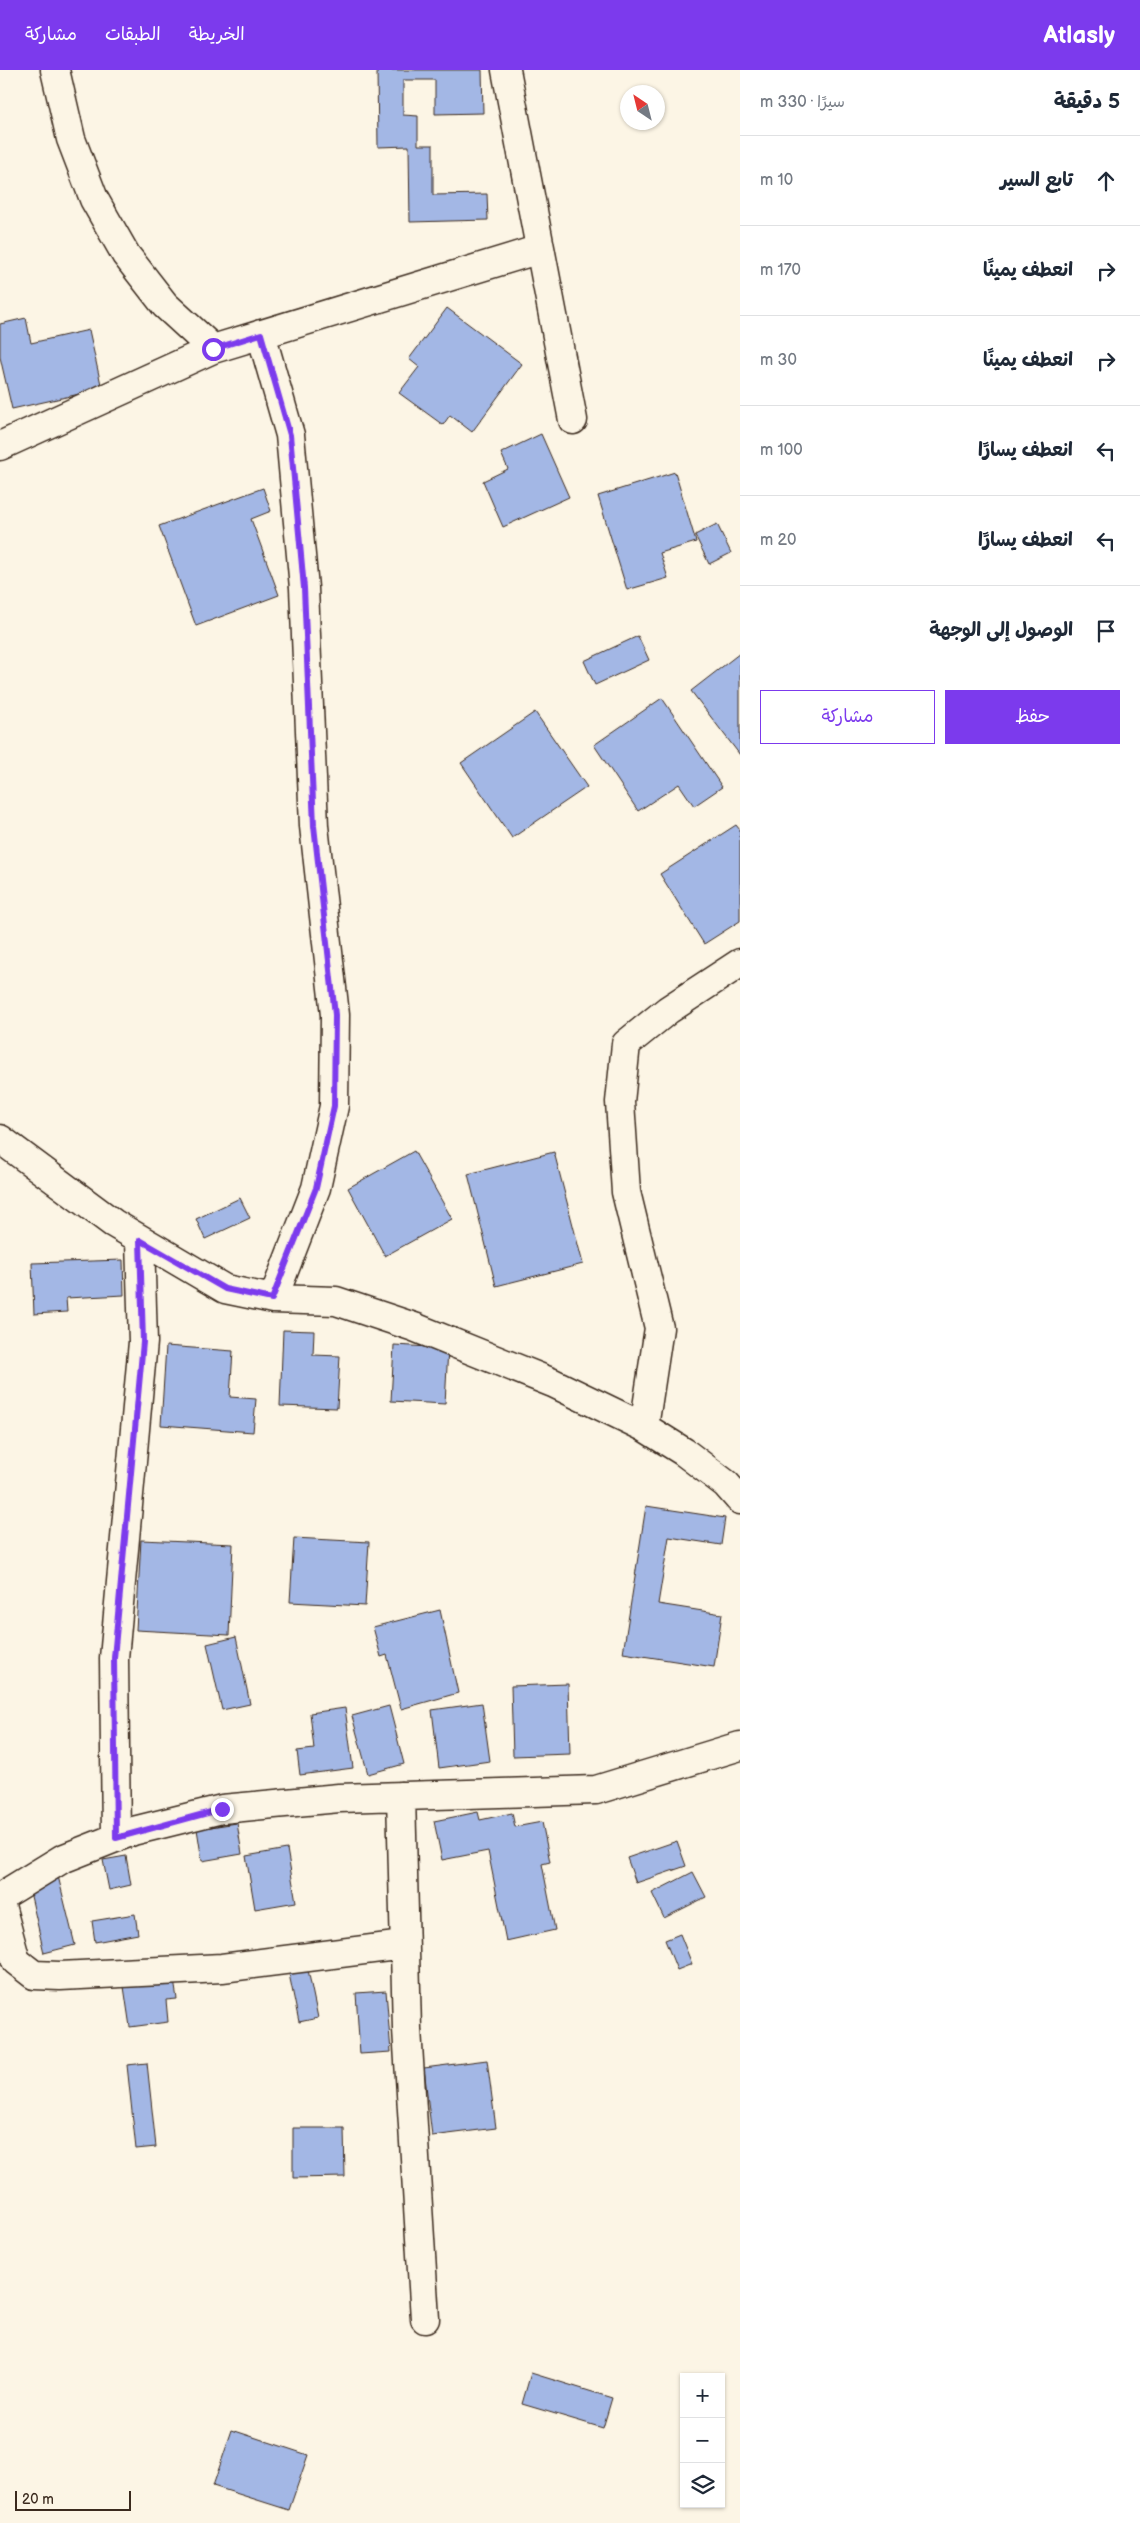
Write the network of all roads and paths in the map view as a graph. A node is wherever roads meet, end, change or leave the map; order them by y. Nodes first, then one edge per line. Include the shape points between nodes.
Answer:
1 (55, 70) edge
2 (506, 70) edge
3 (540, 249) junction
4 (261, 334) junction
5 (213, 349) junction
6 (573, 420) dead end
7 (0, 446) edge
8 (740, 963) edge
9 (0, 1139) edge
10 (140, 1240) junction
11 (272, 1299) junction
12 (644, 1427) junction
13 (740, 1500) edge
14 (740, 1746) edge
15 (401, 1796) junction
16 (116, 1838) junction
17 (0, 1896) edge
18 (0, 1902) edge
19 (404, 1945) junction
20 (425, 2319) dead end

1 - 5 street via 71,139 94,199 126,255 165,305
2 - 3 street
3 - 4 street
3 - 6 street
4 - 5 street
4 - 11 street via 290,435 304,588 314,826 335,1015 334,1106 320,1170 316,1188
5 - 7 street
8 - 12 street via 668,1010 626,1044 620,1102 626,1192 659,1328
9 - 10 street
10 - 11 street via 225,1289
10 - 16 street via 143,1342 114,1658
11 - 12 street via 336,1301 406,1324 553,1383
12 - 13 street via 684,1452 726,1484
14 - 15 street via 596,1790
15 - 16 street via 222,1809
15 - 19 street
16 - 17 street via 62,1859
18 - 19 street via 16,1961 34,1975 222,1968
19 - 20 street via 406,2029

